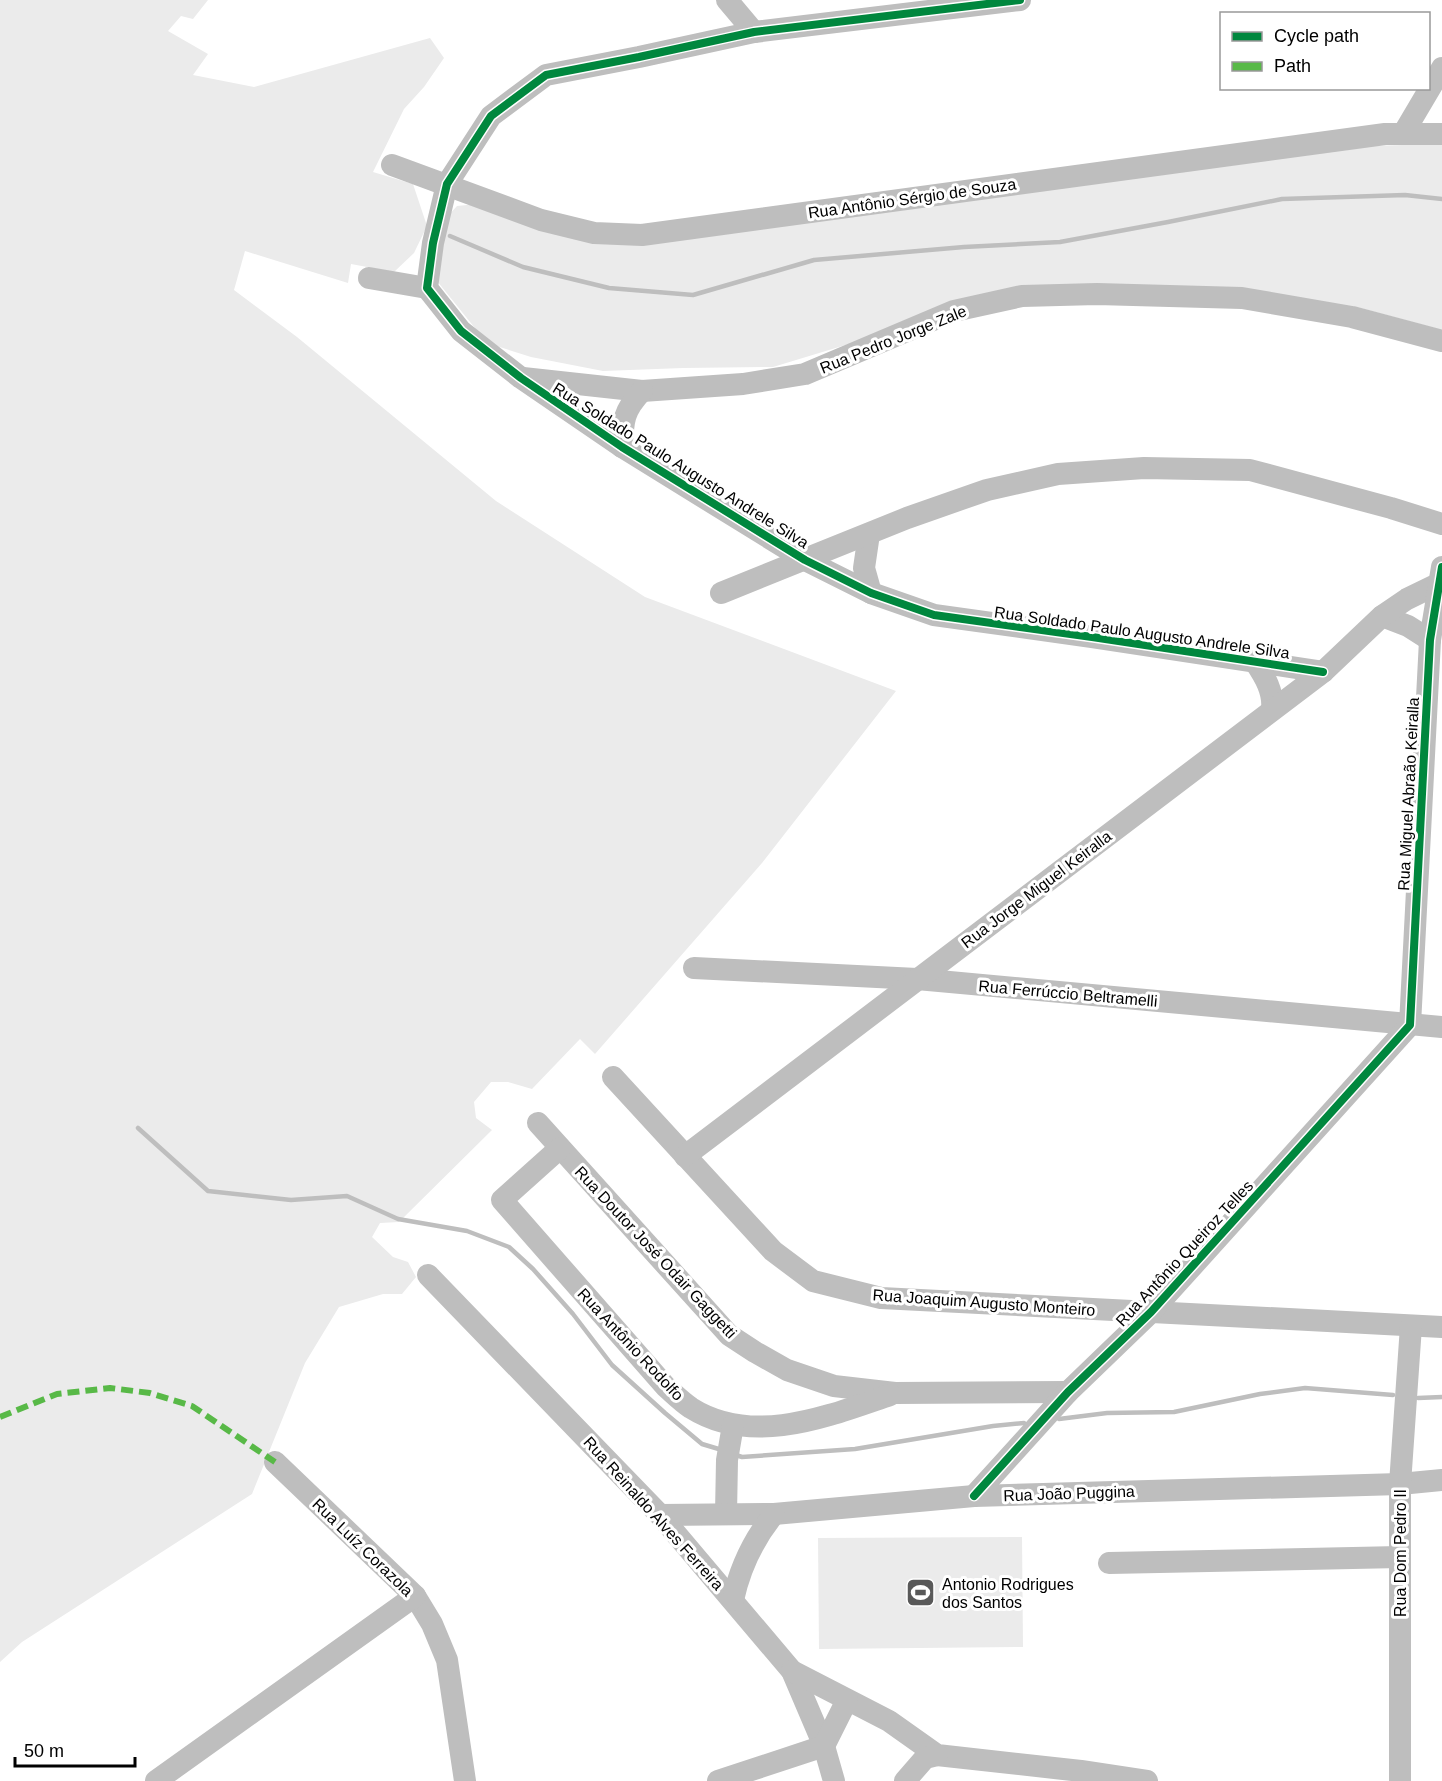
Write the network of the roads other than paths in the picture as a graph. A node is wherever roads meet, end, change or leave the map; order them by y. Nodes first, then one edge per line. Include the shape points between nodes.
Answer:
1 (718, 0) edge
2 (726, 0) edge
3 (1020, 0) edge
4 (754, 32) junction
5 (722, 39) junction
6 (1442, 68) edge
7 (1430, 88) edge
8 (1429, 90) edge
9 (1403, 134) junction
10 (1442, 134) edge
11 (392, 165) dead end
12 (447, 184) junction
13 (369, 278) dead end
14 (427, 288) junction
15 (1442, 341) edge
16 (521, 378) junction
17 (642, 391) junction
18 (622, 447) junction
19 (1442, 524) edge
20 (868, 534) junction
21 (805, 560) junction
22 (1441, 575) edge
23 (722, 593) dead end
24 (871, 593) junction
25 (1382, 616) junction
26 (1430, 640) junction
27 (1256, 662) junction
28 (1323, 672) junction
29 (1272, 711) junction
30 (694, 968) dead end
31 (917, 979) junction
32 (1410, 1024) junction
33 (1442, 1027) edge
34 (613, 1077) dead end
35 (538, 1123) dead end
36 (560, 1148) junction
37 (686, 1156) junction
38 (428, 1275) dead end
39 (1151, 1312) junction
40 (1411, 1326) junction
41 (1442, 1327) edge
42 (1068, 1392) junction
43 (895, 1393) junction
44 (733, 1425) junction
45 (275, 1462) dead end
46 (1442, 1480) edge
47 (1400, 1484) junction
48 (974, 1496) junction
49 (726, 1514) junction
50 (774, 1514) junction
51 (660, 1515) junction
52 (1400, 1557) junction
53 (1108, 1563) dead end
54 (415, 1596) junction
55 (733, 1600) junction
56 (792, 1671) junction
57 (847, 1700) junction
58 (824, 1746) junction
59 (937, 1755) junction
60 (156, 1781) edge
61 (465, 1781) edge
62 (718, 1781) edge
63 (834, 1781) edge
64 (905, 1781) edge
65 (1147, 1781) edge
66 (1400, 1781) edge

1 - 5 street
2 - 4 street
3 - 4 street
4 - 5 street
5 - 12 street via 546,75 491,116
6 - 7 street
8 - 9 street
9 - 10 street, Rua Antônio Sérgio de Souza
9 - 12 street, Rua Antônio Sérgio de Souza via 642,235 594,233 541,220
11 - 12 street, Rua Antônio Sérgio de Souza
12 - 14 street
13 - 14 street
14 - 16 street, Rua Soldado Paulo Augusto Andrele Silva via 460,331
15 - 17 street, Rua Pedro Jorge Zale via 1352,317 1242,298 1022,296 954,311 805,374 744,384
16 - 17 street, Rua Pedro Jorge Zale
16 - 18 street, Rua Soldado Paulo Augusto Andrele Silva
17 - 18 street via 629,405
18 - 21 street, Rua Soldado Paulo Augusto Andrele Silva
19 - 20 street via 1250,470 1144,468 1058,474 987,490
20 - 21 street
20 - 24 street via 864,568
21 - 23 street
21 - 24 street, Rua Soldado Paulo Augusto Andrele Silva
22 - 25 street, Rua Jorge Miguel Keiralla
22 - 26 street, Rua Miguel Abraão Keiralla
24 - 27 street, Rua Soldado Paulo Augusto Andrele Silva via 934,615
25 - 26 street
25 - 28 street, Rua Jorge Miguel Keiralla
26 - 32 street, Rua Miguel Abraão Keiralla
27 - 28 street, Rua Soldado Paulo Augusto Andrele Silva
27 - 29 street via 1273,699
28 - 29 street, Rua Jorge Miguel Keiralla
29 - 31 street, Rua Jorge Miguel Keiralla
30 - 31 street, Rua Ferrúccio Beltramelli
31 - 32 street, Rua Ferrúccio Beltramelli
31 - 37 street, Rua Jorge Miguel Keiralla
32 - 33 street, Rua Ferrúccio Beltramelli
32 - 39 street, Rua Antônio Queiroz Telles
34 - 37 street, Rua Joaquim Augusto Monteiro
35 - 36 street, Rua Doutor José Odair Gaggetti
36 - 43 street, Rua Doutor José Odair Gaggetti via 729,1335 787,1370 834,1386
36 - 44 street, Rua Antônio Rodolfo via 502,1200 666,1387 691,1408
37 - 39 street, Rua Joaquim Augusto Monteiro via 773,1251 813,1281 881,1298
38 - 51 street, Rua Reinaldo Alves Ferreira
39 - 40 street, Rua Joaquim Augusto Monteiro
39 - 42 street, Rua Antônio Queiroz Telles
40 - 41 street, Rua Joaquim Augusto Monteiro
40 - 47 street, Rua Dom Pedro II
42 - 43 street, Rua Doutor José Odair Gaggetti
42 - 48 street, Rua Antônio Queiroz Telles
43 - 44 street, Rua Antônio Rodolfo via 814,1420 759,1427
44 - 49 street via 727,1460
45 - 54 street, Rua Luíz Corazola
46 - 47 street, Rua João Puggina
47 - 48 street, Rua João Puggina
47 - 52 street, Rua Dom Pedro II
48 - 50 street, Rua João Puggina
49 - 50 street, Rua João Puggina
49 - 51 street, Rua João Puggina
50 - 55 street via 748,1554
51 - 55 street, Rua Reinaldo Alves Ferreira
52 - 53 street
52 - 66 street, Rua Dom Pedro II
54 - 60 street
54 - 61 street, Rua Luíz Corazola via 447,1660
55 - 56 street, Rua Reinaldo Alves Ferreira
56 - 57 street
56 - 58 street, Rua Reinaldo Alves Ferreira
57 - 58 street
57 - 59 street via 889,1721
58 - 62 street
58 - 63 street, Rua Reinaldo Alves Ferreira
59 - 64 street via 925,1758
59 - 65 street

